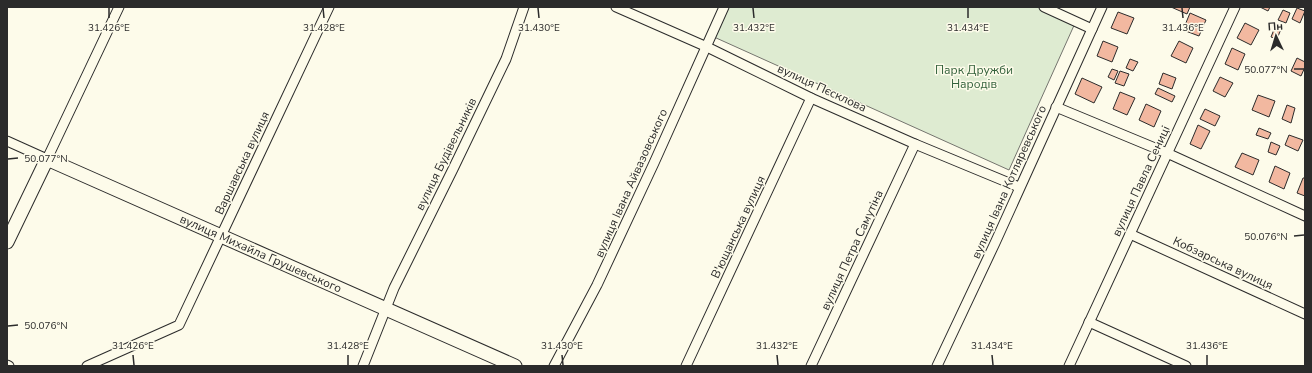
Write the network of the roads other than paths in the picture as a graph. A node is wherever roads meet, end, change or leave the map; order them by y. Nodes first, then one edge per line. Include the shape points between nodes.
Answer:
1 (118, 7) edge
2 (329, 7) edge
3 (524, 7) edge
4 (616, 7) edge
5 (724, 7) edge
6 (1044, 7) edge
7 (1102, 7) edge
8 (1235, 7) edge
9 (1092, 29) junction
10 (707, 47) junction
11 (811, 98) junction
12 (1056, 106) junction
13 (7, 141) edge
14 (915, 144) junction
15 (1167, 153) junction
16 (47, 159) junction
17 (1019, 187) junction
18 (1305, 216) edge
19 (1130, 234) junction
20 (221, 236) junction
21 (7, 242) edge
22 (385, 309) junction
23 (1305, 314) edge
24 (1089, 322) junction
25 (88, 366) edge
26 (363, 366) edge
27 (515, 366) edge
28 (554, 366) edge
29 (686, 366) edge
30 (811, 366) edge
31 (937, 366) edge
32 (1069, 366) edge
33 (1186, 366) edge

1 - 16 street
2 - 20 street, Варшавська вулиця
3 - 22 street, вулиця Будівельників via 506,59
4 - 10 street, вулиця Пєсклова
5 - 10 street, вулиця Івана Айвазовського
6 - 9 street
7 - 9 street, вулиця Івана Котляревського
8 - 15 street, вулиця Павла Сениці
9 - 12 street, вулиця Івана Котляревського
10 - 11 street, вулиця Пєсклова
10 - 28 street, вулиця Івана Айвазовського via 601,278
11 - 14 street, вулиця Пєсклова
11 - 29 street, В'ющанська вулиця
12 - 15 street
12 - 17 street, вулиця Івана Котляревського
13 - 16 street, вулиця Михайла Грушевського
14 - 17 street, вулиця Пєсклова
14 - 30 street, вулиця Петра Самутіна
15 - 18 street
15 - 19 street, вулиця Павла Сениці
16 - 20 street, вулиця Михайла Грушевського
16 - 21 street
17 - 31 street, вулиця Івана Котляревського
19 - 23 street, Кобзарська вулиця
19 - 24 street, вулиця Павла Сениці
20 - 22 street, вулиця Михайла Грушевського
20 - 25 street, Варшавська вулиця via 179,325
22 - 26 street, вулиця Будівельників
22 - 27 street, вулиця Михайла Грушевського
24 - 32 street, вулиця Павла Сениці
24 - 33 street

